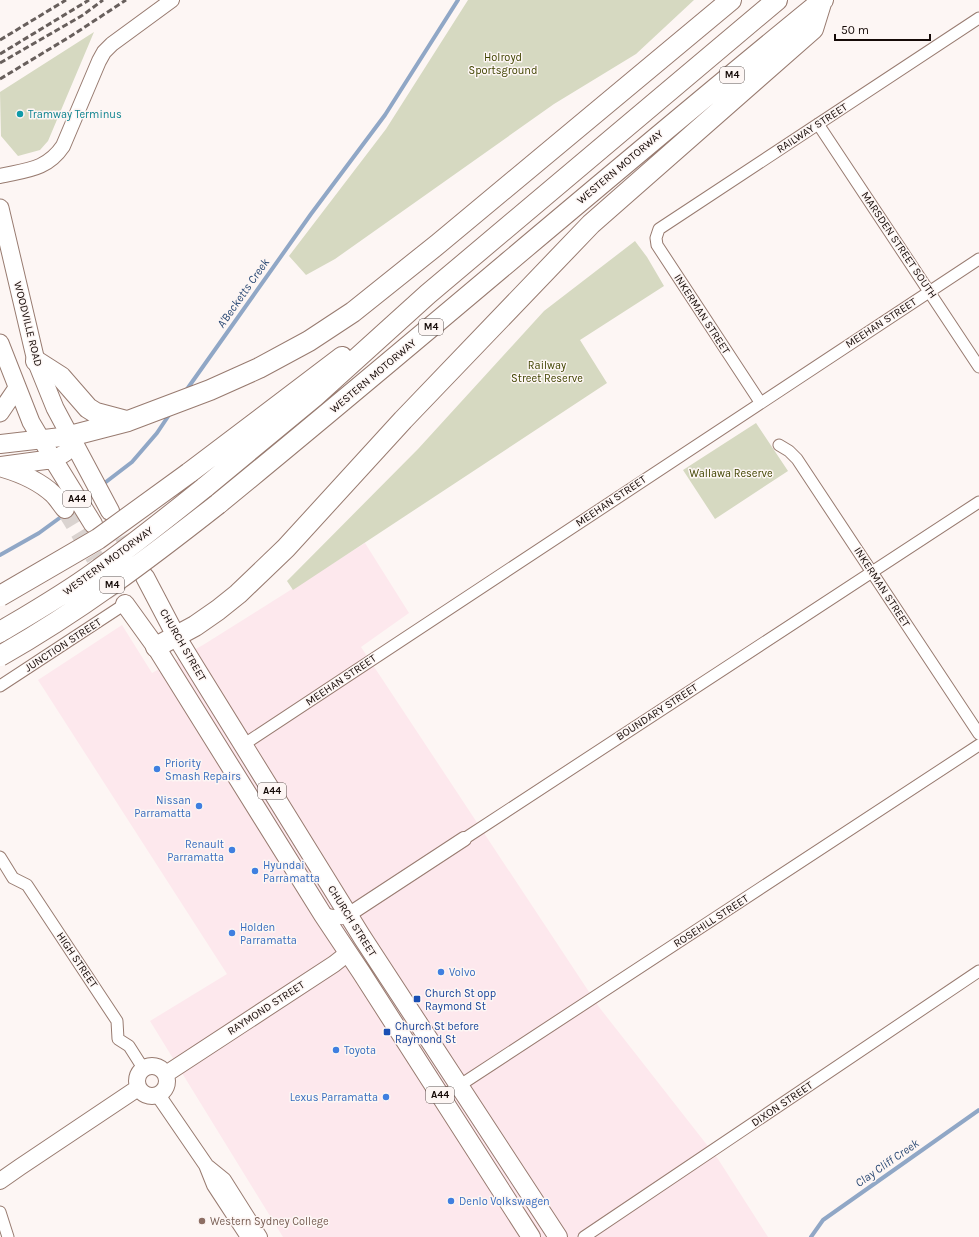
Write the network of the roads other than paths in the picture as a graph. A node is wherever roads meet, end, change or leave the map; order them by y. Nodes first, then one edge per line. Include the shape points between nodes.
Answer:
1 (172, 0) edge
2 (731, 0) edge
3 (777, 0) edge
4 (822, 0) edge
5 (979, 18) edge
6 (818, 124) junction
7 (0, 176) edge
8 (0, 208) edge
9 (657, 245) joint
10 (979, 259) edge
11 (930, 291) junction
12 (428, 294) junction
13 (0, 342) edge
14 (36, 361) junction
15 (979, 367) edge
16 (17, 388) junction
17 (760, 402) junction
18 (0, 412) edge
19 (128, 421) junction
20 (72, 439) junction
21 (41, 440) junction
22 (0, 444) edge
23 (780, 445) dead end
24 (57, 466) junction
25 (0, 467) edge
26 (979, 502) edge
27 (64, 509) tunnel mouth
28 (110, 511) tunnel mouth
29 (93, 524) tunnel mouth
30 (872, 572) junction
31 (145, 577) tunnel mouth
32 (0, 596) edge
33 (125, 604) joint
34 (0, 632) edge
35 (176, 636) junction
36 (156, 647) junction
37 (0, 656) edge
38 (0, 686) edge
39 (979, 734) edge
40 (243, 745) junction
41 (979, 746) edge
42 (464, 839) joint
43 (0, 857) edge
44 (355, 911) junction
45 (322, 915) junction
46 (362, 937) junction
47 (348, 953) junction
48 (979, 971) edge
49 (143, 1068) junction
50 (166, 1074) junction
51 (460, 1086) junction
52 (138, 1088) junction
53 (158, 1094) junction
54 (442, 1097) junction
55 (206, 1165) junction
56 (0, 1181) edge
57 (0, 1212) edge
58 (8, 1237) edge
59 (248, 1237) edge
60 (260, 1237) edge
61 (531, 1237) edge
62 (558, 1237) edge
63 (584, 1237) edge

1 - 7 street via 104,52 58,154 42,166
2 - 19 highway via 353,312 309,341 259,368 210,390
3 - 12 highway, WESTERN MOTORWAY / M4
4 - 35 highway via 813,29 591,224 403,420 286,548 238,594 218,610
4 - 37 highway, WESTERN MOTORWAY / M4, bridge via 218,504 100,594
5 - 6 street, RAILWAY STREET
6 - 9 street, RAILWAY STREET via 659,229
6 - 11 street, MARSDEN STREET SOUTH
8 - 14 main road, WOODVILLE ROAD
9 - 17 street, INKERMAN STREET
10 - 11 street, MEEHAN STREET
11 - 15 street, MARSDEN STREET SOUTH
11 - 17 street, MEEHAN STREET
12 - 32 highway, WESTERN MOTORWAY / M4, bridge via 98,539
12 - 34 highway, WESTERN MOTORWAY / M4, bridge via 314,397 204,488 95,572
13 - 16 main road
14 - 19 highway via 61,377 88,408 96,413
14 - 20 main road, WOODVILLE ROAD via 55,408
16 - 18 main road
16 - 21 main road
17 - 40 street, MEEHAN STREET
19 - 20 highway
20 - 21 highway
20 - 24 main road, A44 via 70,449
20 - 28 highway, A44
21 - 22 highway
21 - 24 main road, A44
23 - 30 street, INKERMAN STREET via 797,459
24 - 25 highway, A44
24 - 29 highway, A44
25 - 27 highway, A44 via 22,473 41,485 53,494
26 - 30 street, BOUNDARY STREET
30 - 39 street, INKERMAN STREET
30 - 42 street, BOUNDARY STREET
31 - 35 highway, CHURCH STREET / A44
33 - 36 highway, CHURCH STREET / A44
33 - 38 street, JUNCTION STREET
35 - 36 highway
35 - 40 highway, CHURCH STREET / A44
36 - 45 highway, CHURCH STREET / A44
40 - 44 highway, CHURCH STREET / A44
41 - 51 street, ROSEHILL STREET
42 - 44 street, BOUNDARY STREET
43 - 49 street, HIGH STREET via 14,878 27,885 117,1021 118,1039 129,1046
44 - 45 street via 343,918
44 - 46 highway, CHURCH STREET / A44
45 - 47 highway, CHURCH STREET / A44
46 - 47 street, RAYMOND STREET
46 - 51 highway, CHURCH STREET / A44
47 - 50 main road, RAYMOND STREET
47 - 54 highway, CHURCH STREET / A44
48 - 63 street, DIXON STREET
49 - 50 main road via 157,1066
49 - 52 main road via 136,1079
50 - 53 main road via 166,1086
51 - 54 street, ROSEHILL STREET
51 - 62 highway, CHURCH STREET / A44
52 - 53 main road via 150,1096
52 - 56 main road
53 - 55 street
54 - 61 highway, CHURCH STREET / A44
55 - 59 street via 214,1185
55 - 60 street via 224,1180
57 - 58 street

